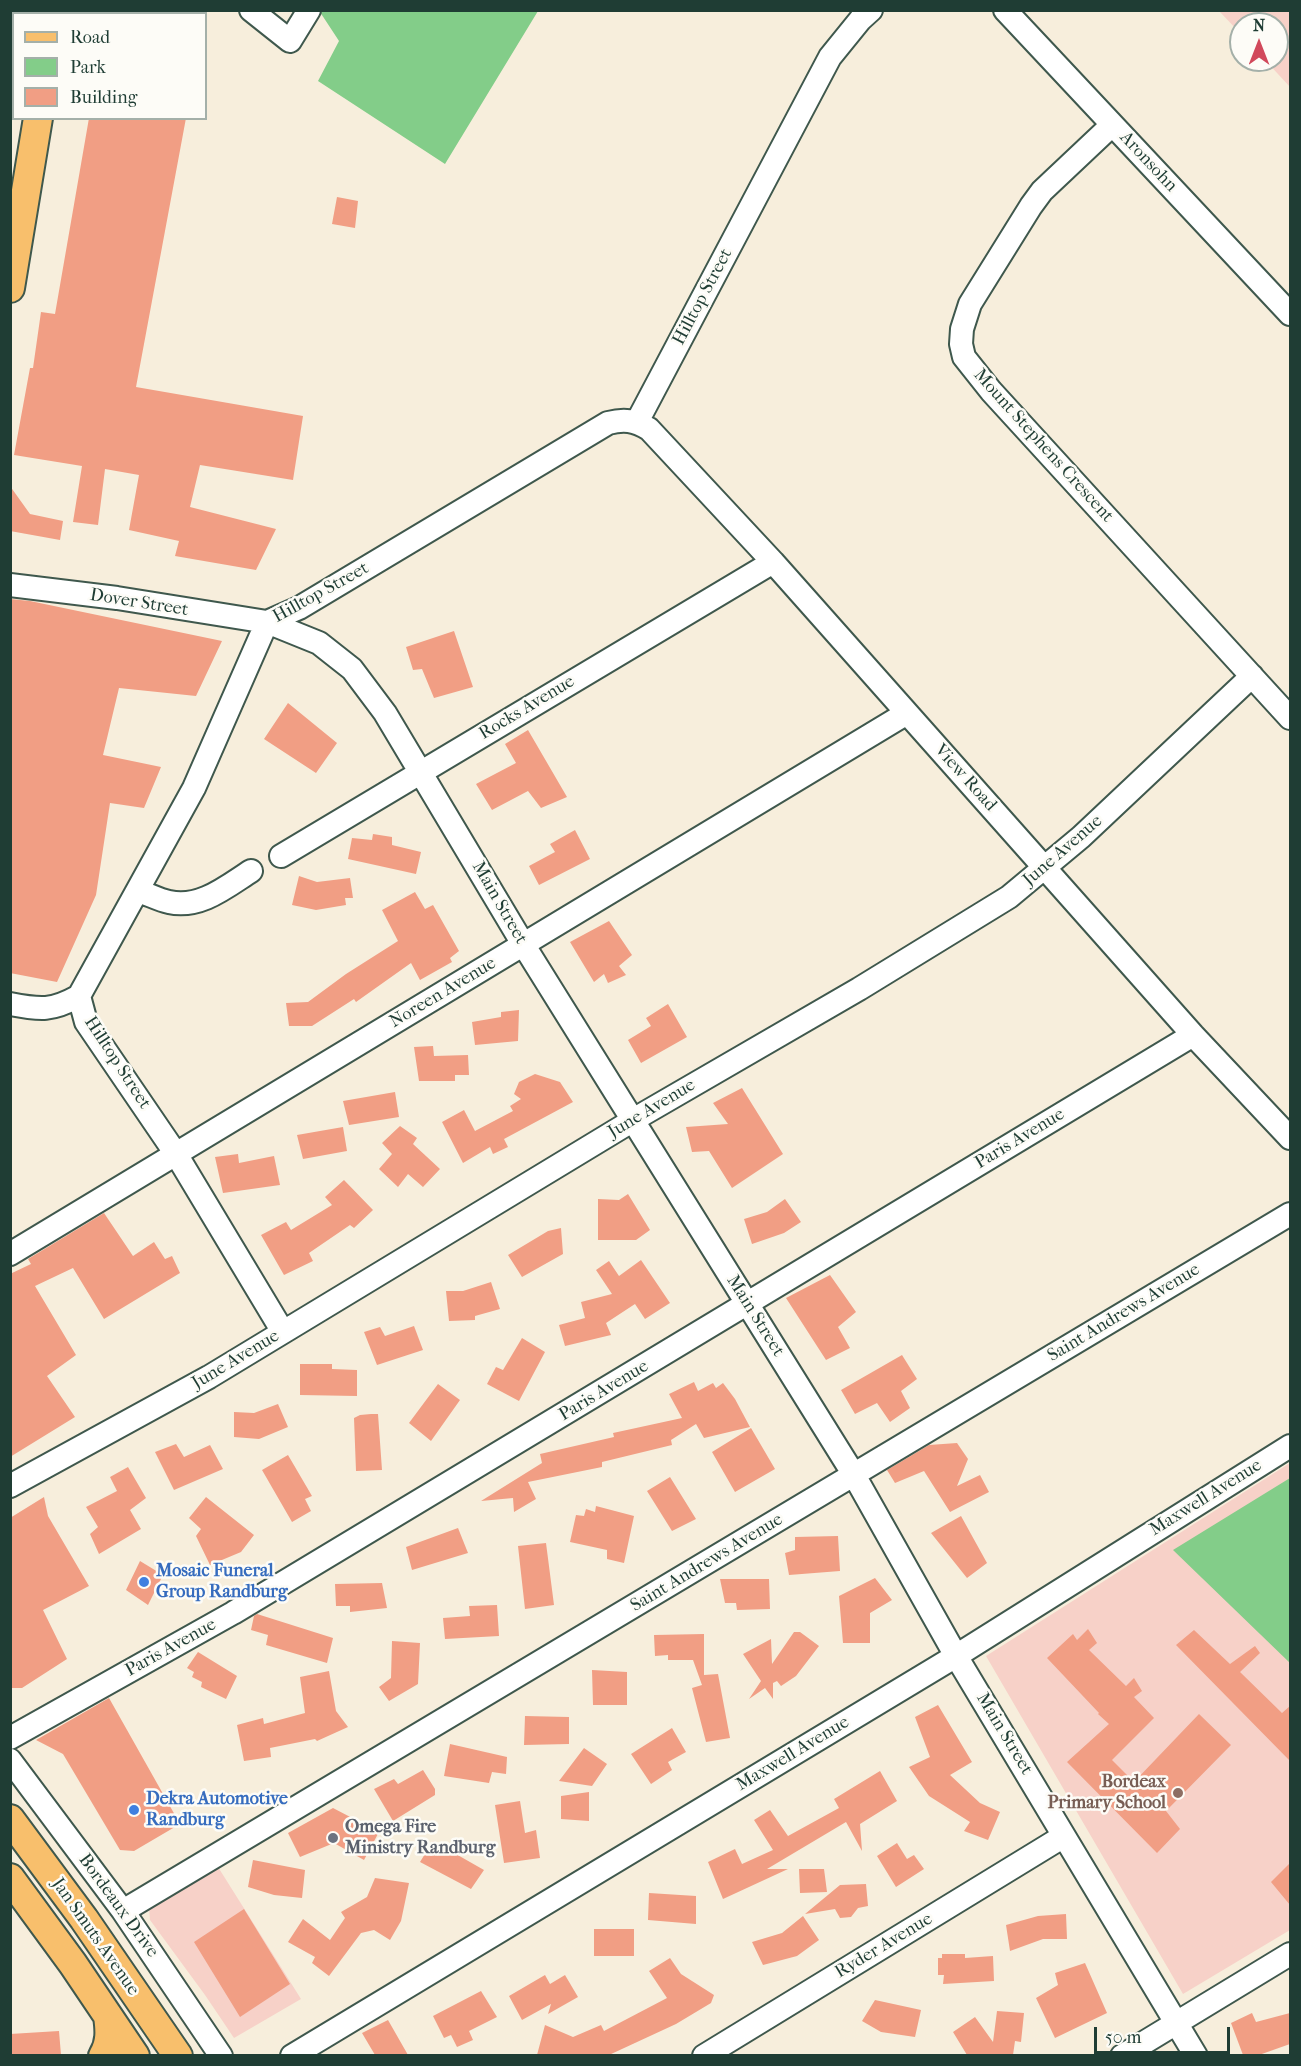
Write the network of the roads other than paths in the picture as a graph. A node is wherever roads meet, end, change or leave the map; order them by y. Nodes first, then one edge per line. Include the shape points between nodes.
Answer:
1 (251, 10) edge
2 (309, 10) edge
3 (871, 10) edge
4 (1005, 10) edge
5 (38, 120) edge
6 (1112, 125) junction
7 (10, 288) edge
8 (1290, 314) edge
9 (637, 422) junction
10 (773, 562) junction
11 (10, 585) edge
12 (267, 622) junction
13 (1252, 676) junction
14 (907, 713) junction
15 (1290, 718) edge
16 (421, 771) junction
17 (281, 856) dead end
18 (1046, 868) junction
19 (251, 871) dead end
20 (138, 891) junction
21 (523, 944) junction
22 (80, 996) junction
23 (10, 1004) edge
24 (1192, 1035) junction
25 (633, 1120) junction
26 (1290, 1138) edge
27 (176, 1154) junction
28 (1290, 1214) edge
29 (10, 1254) edge
30 (748, 1304) junction
31 (283, 1332) junction
32 (1290, 1446) edge
33 (854, 1475) junction
34 (10, 1486) edge
35 (956, 1656) junction
36 (10, 1738) edge
37 (10, 1760) edge
38 (10, 1819) edge
39 (1065, 1836) junction
40 (10, 1878) edge
41 (123, 1911) junction
42 (1290, 1954) edge
43 (108, 2016) junction
44 (1176, 2024) junction
45 (103, 2055) edge
46 (135, 2055) edge
47 (178, 2055) edge
48 (221, 2055) edge
49 (292, 2055) edge
50 (704, 2055) edge
51 (1122, 2055) edge
52 (1196, 2055) edge

1 - 2 street via 290,41
3 - 9 street, Hilltop Street via 830,57
4 - 6 street, Aronsohn
5 - 7 main road
6 - 8 street, Aronsohn
6 - 13 street, Mount Stephens Crescent via 1031,206 970,304 962,329 964,357
9 - 10 street, View Road via 649,429
9 - 12 street, Hilltop Street via 608,423 298,609
10 - 14 street, View Road
10 - 16 street, Rocks Avenue
11 - 12 street, Dover Street
12 - 16 street, Main Street via 319,643 352,669
12 - 20 street, Hilltop Street via 194,788
13 - 15 street, Mount Stephens Crescent
13 - 18 street, June Avenue
14 - 18 street, View Road
14 - 21 street, Noreen Avenue
16 - 17 street, Rocks Avenue
16 - 21 street, Main Street
18 - 24 street, View Road
18 - 25 street, June Avenue via 1008,897 859,989
19 - 20 street via 210,897 187,904
20 - 22 street, Hilltop Street
21 - 25 street, Main Street
21 - 27 street, Noreen Avenue
22 - 23 street via 49,1009
22 - 27 street, Hilltop Street via 86,1022
24 - 26 street, View Road
24 - 30 street, Paris Avenue
25 - 30 street, Main Street
25 - 31 street, June Avenue
27 - 29 street, Noreen Avenue
27 - 31 street, Hilltop Street
28 - 33 street, Saint Andrews Avenue
30 - 33 street, Main Street
30 - 36 street, Paris Avenue via 233,1613
31 - 34 street, June Avenue
32 - 35 street, Maxwell Avenue
33 - 35 street, Main Street
33 - 41 street, Saint Andrews Avenue
35 - 39 street, Main Street
35 - 49 street, Maxwell Avenue
37 - 41 street, Bordeaux Drive
38 - 47 main road, Jan Smuts Avenue
39 - 44 street, Main Street
39 - 50 street, Ryder Avenue
40 - 43 main road, Jan Smuts Avenue
41 - 48 street, Bordeaux Drive
42 - 44 street
43 - 45 main road via 110,2032
43 - 46 main road, Jan Smuts Avenue
44 - 51 street
44 - 52 street, Main Street

